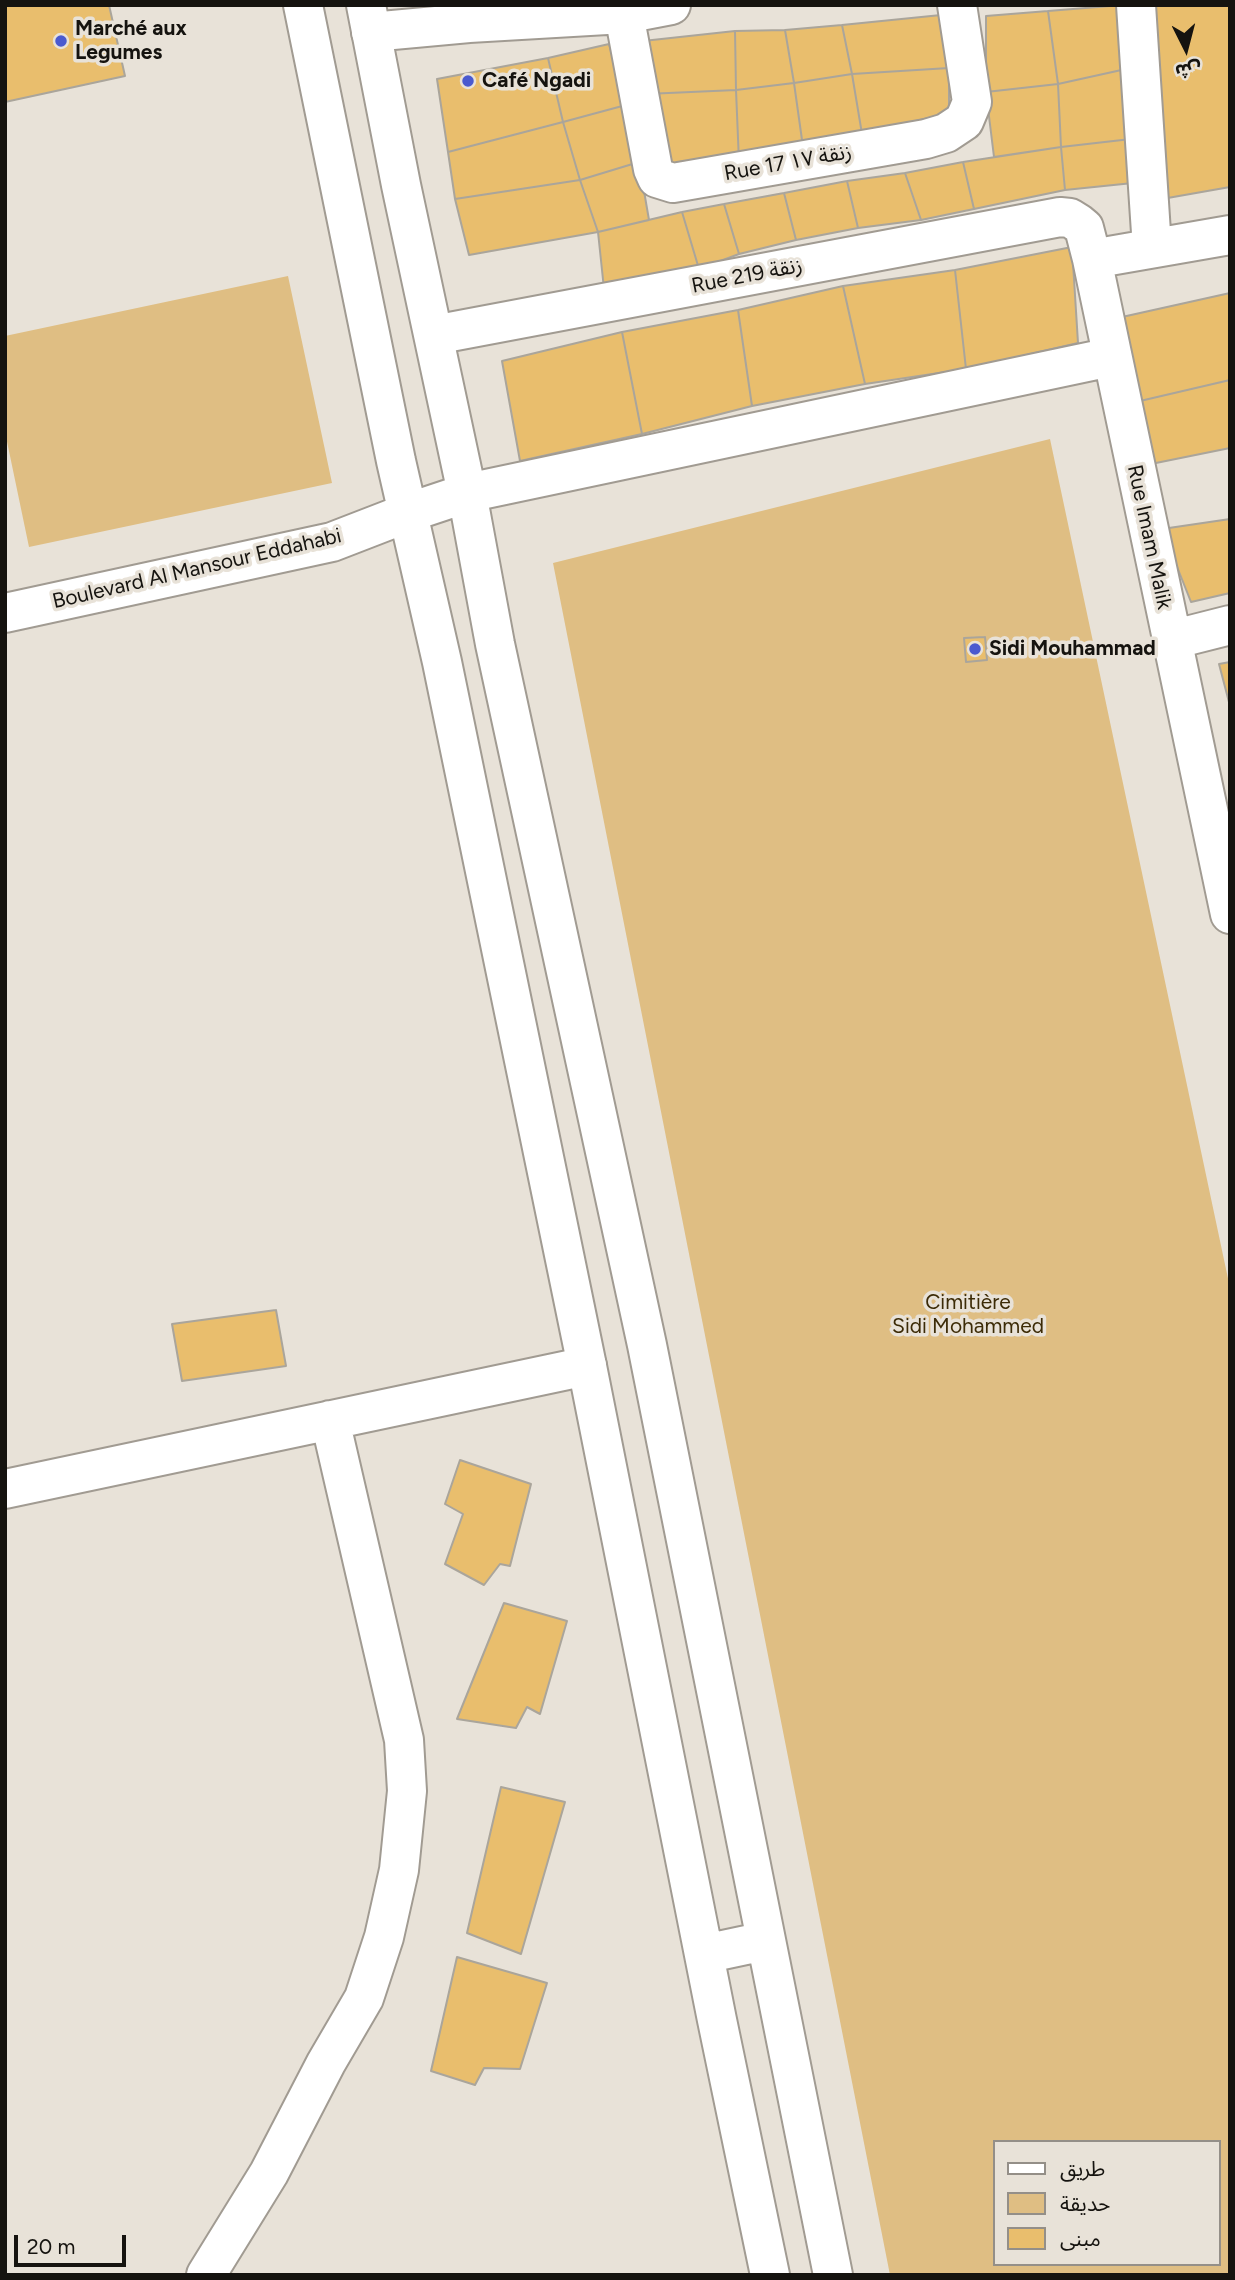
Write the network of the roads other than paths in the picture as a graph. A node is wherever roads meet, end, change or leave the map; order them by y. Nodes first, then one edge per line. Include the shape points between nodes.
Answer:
1 (303, 5) edge
2 (671, 5) edge
3 (957, 5) edge
4 (1136, 5) edge
5 (624, 14) junction
6 (368, 19) edge
7 (1060, 217) joint
8 (1230, 235) edge
9 (1152, 248) junction
10 (1092, 259) junction
11 (434, 335) junction
12 (1111, 357) junction
13 (467, 493) junction
14 (407, 513) junction
15 (5, 613) edge
16 (1230, 625) edge
17 (1171, 640) junction
18 (1222, 832) edge
19 (1230, 914) edge
20 (587, 1366) junction
21 (330, 1420) junction
22 (5, 1489) edge
23 (765, 1941) junction
24 (704, 1954) junction
25 (206, 2275) edge
26 (770, 2275) edge
27 (833, 2275) edge

1 - 14 main road
2 - 5 main road
3 - 5 main road, Rue 17 زنقة ١٧ via 972,102 964,121 946,133 673,183 657,178 653,169
4 - 9 main road
5 - 6 main road via 469,23
6 - 11 main road
7 - 10 main road, Rue Imam Malik via 1084,228
7 - 11 main road, Rue 219 زنقة
8 - 9 main road
9 - 10 main road
10 - 12 main road, Rue Imam Malik
11 - 13 main road
12 - 13 main road, Boulevard Al Mansour Eddahabi
12 - 17 main road, Rue Imam Malik
13 - 14 main road, Boulevard Al Mansour Eddahabi
13 - 23 main road via 495,644 647,1345
14 - 15 main road, Boulevard Al Mansour Eddahabi via 332,542
14 - 20 main road
16 - 17 main road
17 - 18 main road, Rue Imam Malik
18 - 19 main road, Rue Imam Malik
20 - 21 main road
20 - 24 main road
21 - 22 main road
21 - 25 main road via 404,1740 407,1791 399,1870 384,1937 363,1997 269,2173
23 - 24 main road
23 - 27 main road
24 - 26 main road

